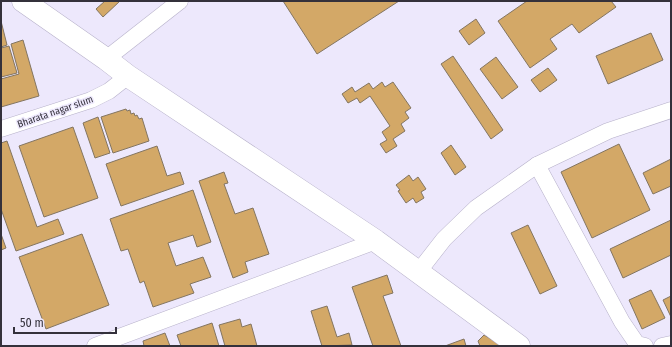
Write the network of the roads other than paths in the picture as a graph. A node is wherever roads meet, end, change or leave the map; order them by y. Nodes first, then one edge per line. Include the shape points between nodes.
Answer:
1 (23, 1) edge
2 (180, 1) edge
3 (106, 59) junction
4 (128, 76) junction
5 (671, 110) edge
6 (1, 129) edge
7 (537, 165) junction
8 (376, 241) junction
9 (419, 271) junction
10 (671, 344) edge
11 (95, 346) edge
12 (519, 346) edge
13 (645, 346) edge
14 (662, 346) edge

1 - 3 street
2 - 3 street
3 - 4 street
4 - 6 street, Bharata nagar slum via 109,91 91,100
4 - 8 street
5 - 7 street via 608,131
7 - 9 street via 476,208 444,239
7 - 13 street via 622,322 637,344
8 - 9 street
8 - 11 street
9 - 12 street
10 - 14 street

